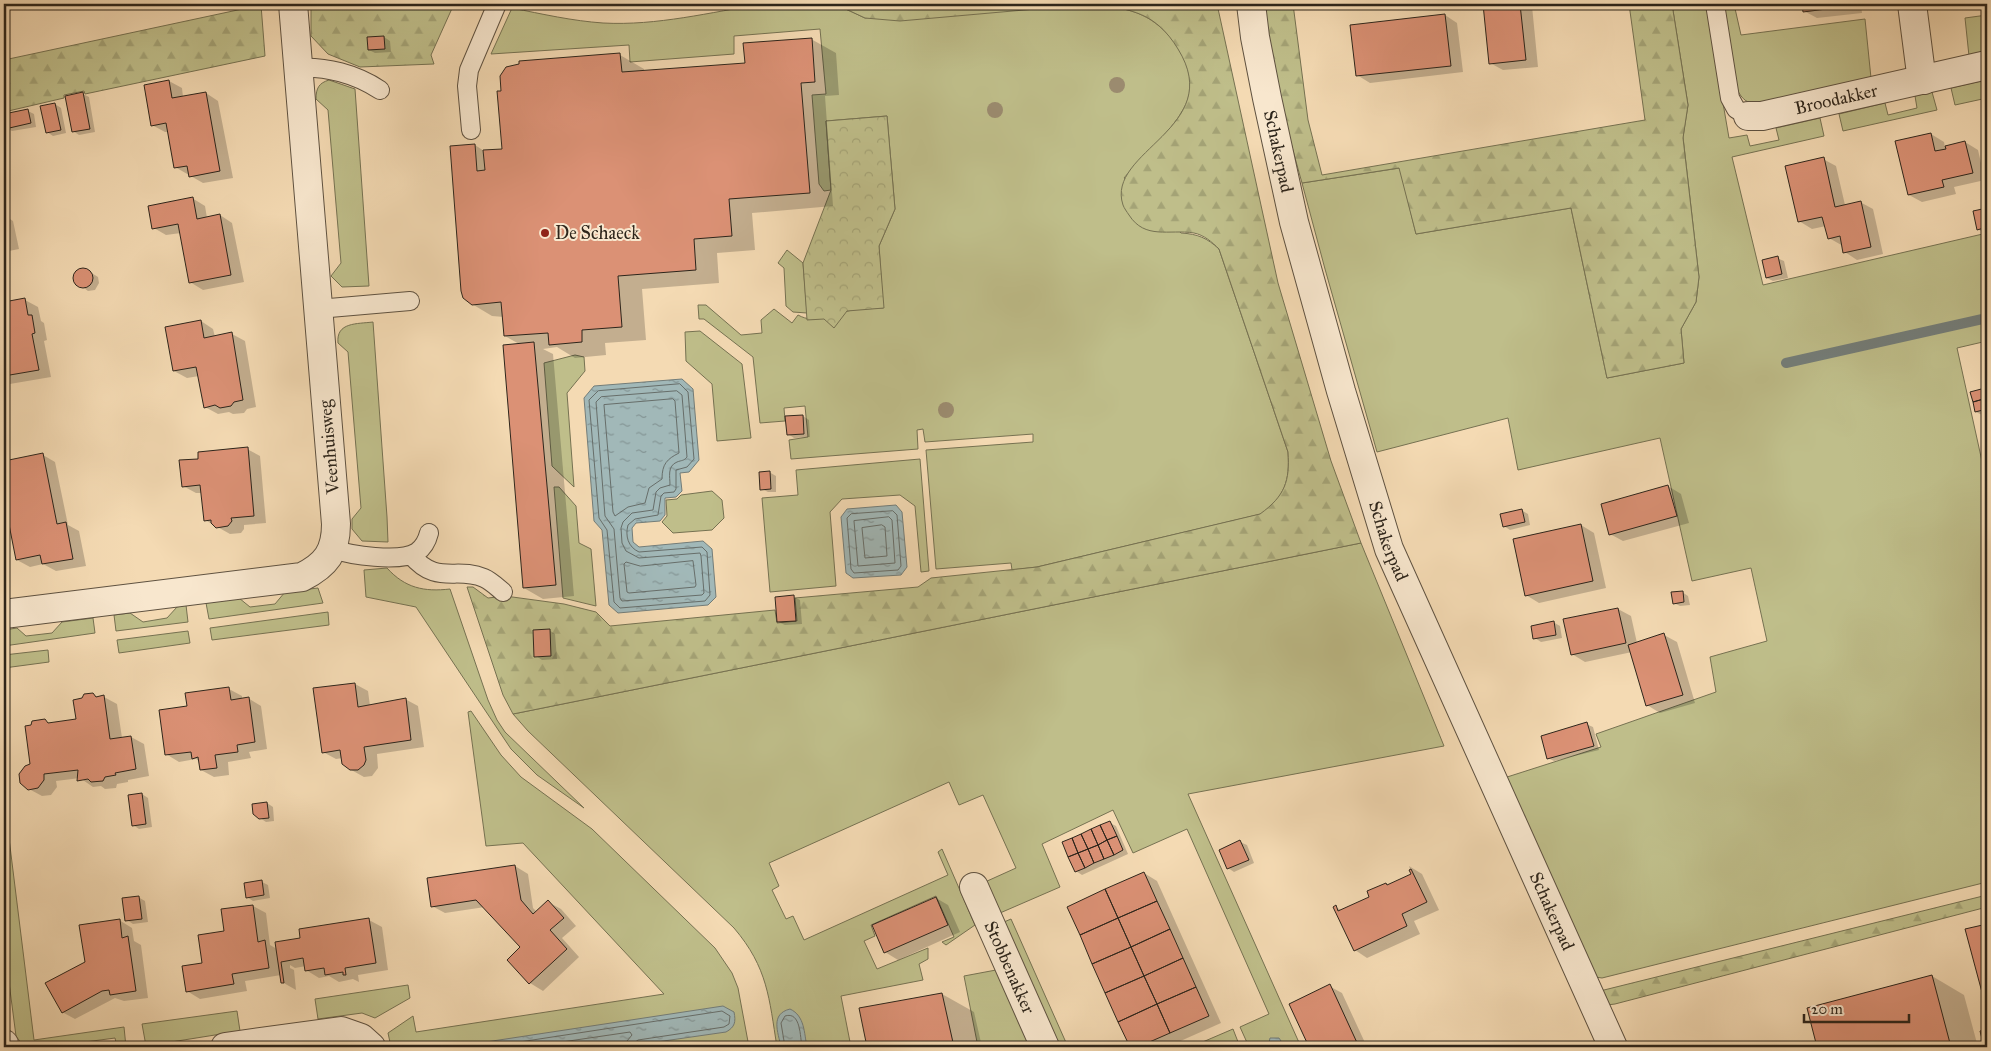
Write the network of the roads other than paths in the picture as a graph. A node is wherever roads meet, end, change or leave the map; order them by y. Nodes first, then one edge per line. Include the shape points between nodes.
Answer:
1 (293, 4) edge
2 (497, 4) edge
3 (1252, 4) edge
4 (1715, 4) edge
5 (1912, 4) edge
6 (1987, 65) edge
7 (298, 68) junction
8 (1924, 80) junction
9 (380, 90) dead end
10 (1748, 116) joint
11 (471, 130) dead end
12 (410, 301) dead end
13 (318, 309) junction
14 (429, 533) dead end
15 (332, 549) junction
16 (411, 555) junction
17 (502, 592) dead end
18 (4, 614) edge
19 (974, 887) dead end
20 (225, 1047) edge
21 (372, 1047) edge
22 (1045, 1047) edge
23 (1613, 1047) edge

1 - 7 street, Veenhuisweg
2 - 11 lane via 469,70 467,86
3 - 23 street, Schakerpad via 1255,37 1294,222 1341,391 1390,549
4 - 10 lane via 1730,98 1736,109
5 - 8 street
6 - 8 street, Broodakker
7 - 9 lane via 325,68
7 - 13 street, Veenhuisweg
8 - 10 street, Broodakker via 1762,116
12 - 13 lane
13 - 15 street, Veenhuisweg via 336,524
14 - 16 lane via 423,546
15 - 16 lane via 393,557
15 - 18 street, Veenhuisweg via 319,567 302,577
16 - 17 lane via 430,571 483,577
19 - 22 street, Stobbenakker
20 - 21 street via 340,1030 361,1038

